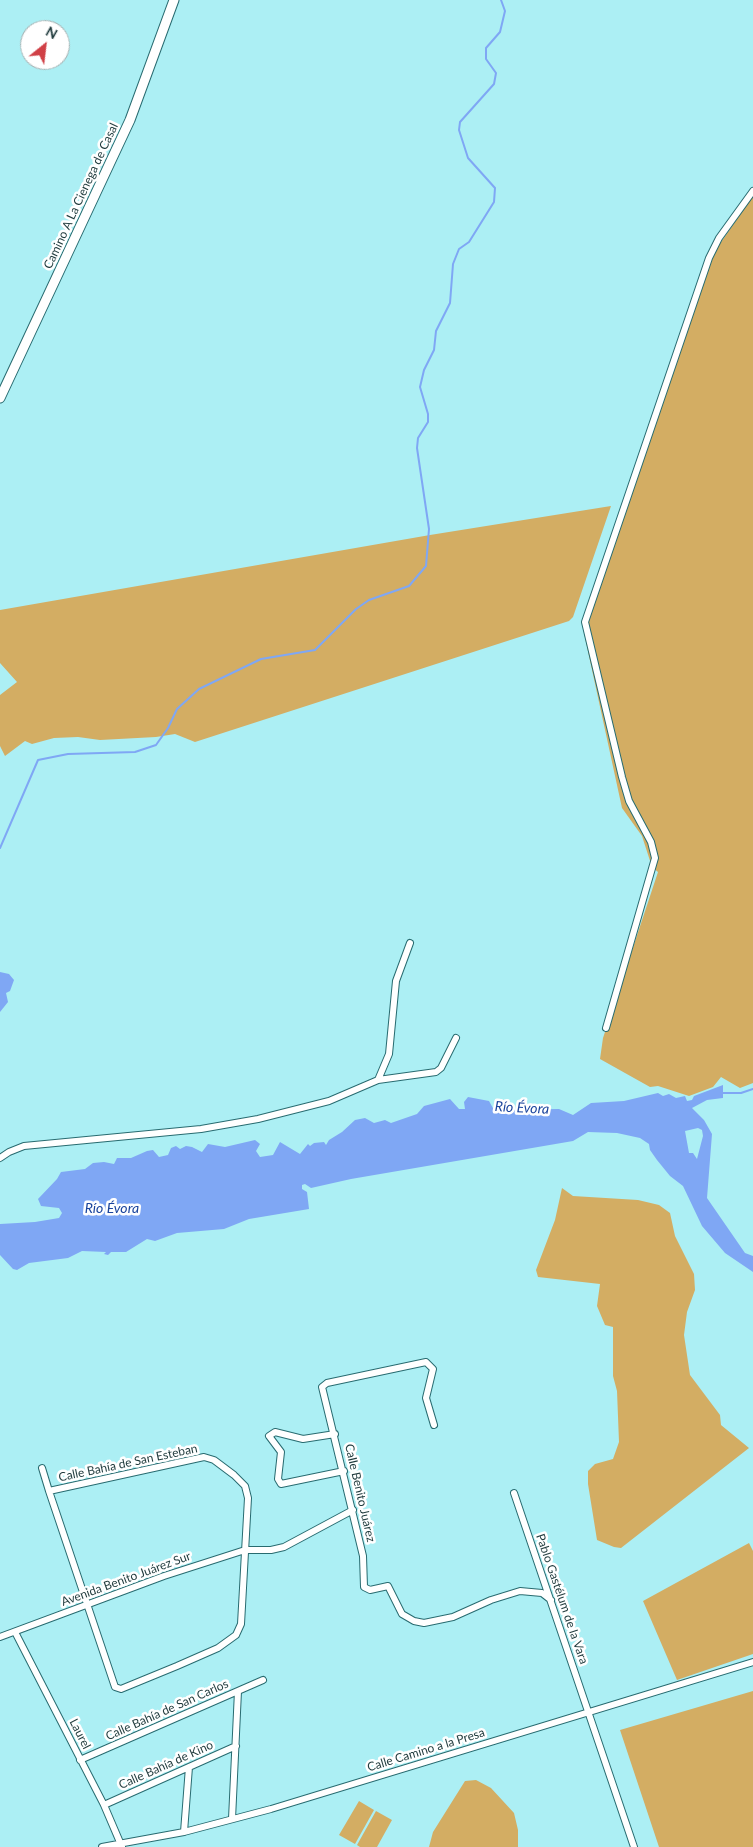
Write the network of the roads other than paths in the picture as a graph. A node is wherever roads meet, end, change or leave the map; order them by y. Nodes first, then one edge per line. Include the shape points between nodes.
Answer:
1 (174, 0) edge
2 (753, 191) edge
3 (0, 398) edge
4 (410, 943) dead end
5 (606, 1028) dead end
6 (456, 1038) dead end
7 (378, 1080) junction
8 (0, 1158) edge
9 (434, 1425) dead end
10 (335, 1434) junction
11 (42, 1468) dead end
12 (344, 1471) junction
13 (49, 1491) junction
14 (514, 1493) dead end
15 (353, 1510) junction
16 (245, 1550) junction
17 (550, 1600) junction
18 (87, 1605) junction
19 (15, 1632) junction
20 (0, 1637) edge
21 (753, 1662) edge
22 (263, 1680) dead end
23 (238, 1691) junction
24 (589, 1712) junction
25 (236, 1746) junction
26 (80, 1760) junction
27 (189, 1767) junction
28 (104, 1805) junction
29 (232, 1820) junction
30 (184, 1832) junction
31 (122, 1846) edge
32 (102, 1847) edge
33 (634, 1847) edge

1 - 3 street, Camino A La Cienega de Casal via 133,113
2 - 5 street via 719,238 709,258 585,622 628,801 651,842 655,858
4 - 7 street via 396,981 389,1054
6 - 7 street via 436,1072
7 - 8 street via 329,1101 258,1119 201,1129 24,1146
9 - 10 street, Calle Benito Juárez via 426,1398 433,1369 426,1362 326,1383 322,1387
10 - 12 street, Calle Benito Juárez
10 - 12 street via 303,1439 280,1432 269,1434 281,1452 278,1479 281,1484
11 - 13 street
12 - 15 street, Calle Benito Juárez
13 - 16 street, Calle Bahía de San Esteban via 208,1458 234,1475 247,1489
13 - 18 street
14 - 17 street, Pablo Gastélum de la Vara
15 - 16 street, Avenida Benito Juárez Sur via 284,1548
15 - 17 street, Calle Benito Juárez via 363,1556 364,1587 370,1590 388,1586 402,1614 414,1621 424,1623 453,1617 520,1591 542,1593
16 - 18 street, Avenida Benito Juárez Sur
16 - 18 street, Calle Bahía de San Esteban via 241,1624 231,1641 121,1689 115,1687
17 - 24 street, Pablo Gastélum de la Vara
18 - 19 street, Avenida Benito Juárez Sur
19 - 20 street, Avenida Benito Juárez Sur
19 - 26 street, Laurel
21 - 24 street, Calle Camino a la Presa
22 - 23 street, Calle Bahía de San Carlos
23 - 25 street
23 - 26 street, Calle Bahía de San Carlos
24 - 29 street, Calle Camino a la Presa
24 - 33 street, Pablo Gastélum de la Vara
25 - 27 street, Calle Bahía de Kino
25 - 29 street
26 - 28 street, Laurel
27 - 28 street, Calle Bahía de Kino
27 - 30 street
28 - 31 street, Laurel
29 - 30 street, Calle Camino a la Presa
30 - 31 street, Calle Camino a la Presa
31 - 32 street, Calle Camino a la Presa

